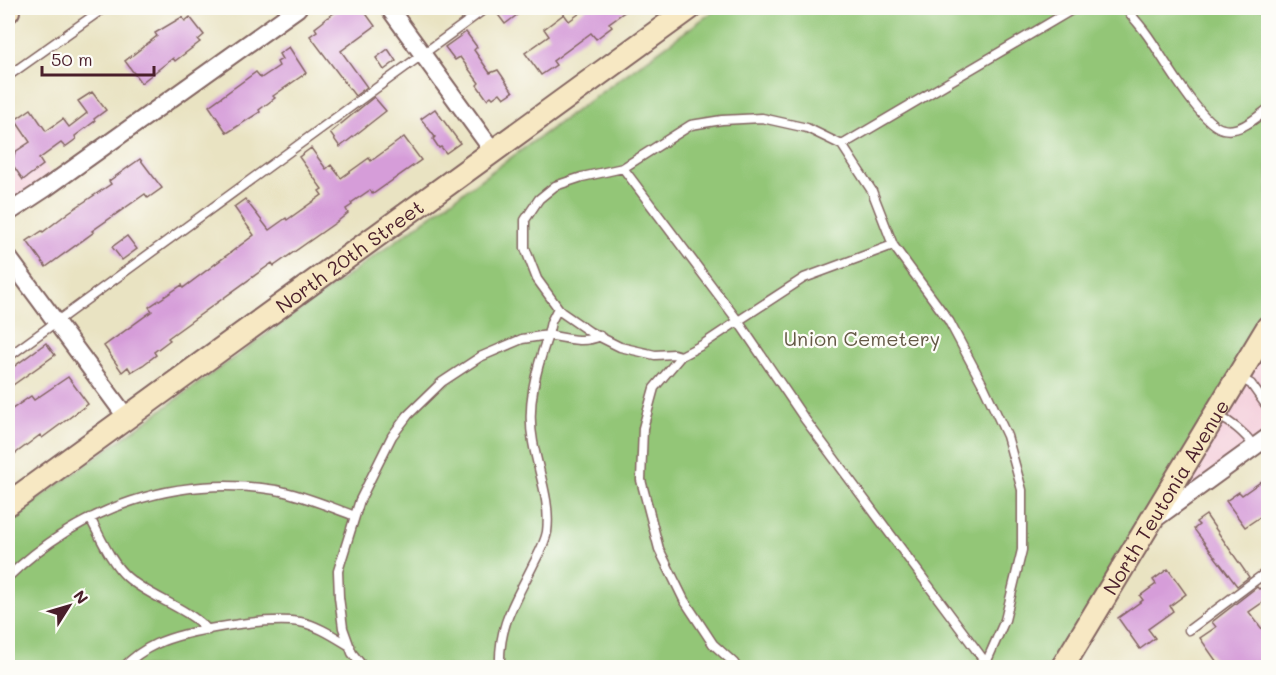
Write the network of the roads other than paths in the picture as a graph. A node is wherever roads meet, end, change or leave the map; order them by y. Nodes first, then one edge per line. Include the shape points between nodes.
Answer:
1 (104, 8) edge
2 (298, 8) edge
3 (389, 8) edge
4 (486, 8) edge
5 (690, 8) edge
6 (1075, 8) edge
7 (1125, 8) edge
8 (1266, 8) edge
9 (1269, 11) edge
10 (423, 53) junction
11 (8, 76) edge
12 (1269, 109) edge
13 (842, 145) junction
14 (493, 151) junction
15 (623, 168) junction
16 (8, 213) edge
17 (893, 245) junction
18 (8, 257) edge
19 (558, 308) junction
20 (56, 321) junction
21 (738, 321) junction
22 (1269, 327) edge
23 (548, 335) junction
24 (600, 336) junction
25 (681, 356) junction
26 (8, 357) edge
27 (1239, 377) junction
28 (1269, 408) edge
29 (1216, 415) junction
30 (127, 418) junction
31 (1269, 437) edge
32 (1250, 450) junction
33 (8, 504) edge
34 (355, 516) junction
35 (90, 518) junction
36 (1154, 519) junction
37 (1269, 571) edge
38 (8, 577) edge
39 (208, 630) junction
40 (1189, 630) dead end
41 (350, 646) junction
42 (356, 657) junction
43 (984, 665) edge
44 (123, 668) edge
45 (357, 668) edge
46 (364, 668) edge
47 (500, 668) edge
48 (736, 668) edge
49 (1062, 668) edge

1 - 11 lane
2 - 16 street
3 - 10 street
4 - 10 lane
5 - 14 main road, North 20th Street
6 - 13 lane
7 - 12 lane via 1212,125 1224,130 1237,129
8 - 9 lane
10 - 14 street
10 - 20 lane
13 - 15 lane via 807,128 762,118 722,120 691,125
13 - 17 lane via 872,191
14 - 30 main road, North 20th Street
15 - 19 lane via 555,186 539,199 525,220 525,248 537,279
15 - 21 lane
17 - 21 lane via 804,278
17 - 43 lane via 949,321 983,385 1007,436 1022,490 1022,550 1005,620
18 - 20 street
19 - 23 lane
19 - 24 lane
20 - 26 lane
20 - 30 street
21 - 25 lane
21 - 43 lane
22 - 27 main road, North Teutonia Avenue
23 - 24 lane via 584,340
23 - 34 lane via 522,339 480,357 442,382 392,436
23 - 47 lane via 530,400 532,439 548,513 547,535 504,623
24 - 25 lane via 620,347
25 - 48 lane via 654,388 643,428 641,480 659,549 684,600 713,644
27 - 28 lane via 1251,384
27 - 29 main road, North Teutonia Avenue
29 - 32 lane via 1245,434
29 - 36 main road, North Teutonia Avenue
30 - 33 main road, North 20th Street
31 - 32 street
32 - 36 street
34 - 35 lane via 279,491 237,486 170,492 130,501
34 - 41 lane via 338,570 343,628
35 - 38 lane via 49,542
35 - 39 lane via 126,576 198,619
36 - 49 main road, North Teutonia Avenue
37 - 40 lane
39 - 41 lane via 276,621 302,622
39 - 44 lane via 157,643
41 - 42 lane
42 - 45 lane
42 - 46 lane

